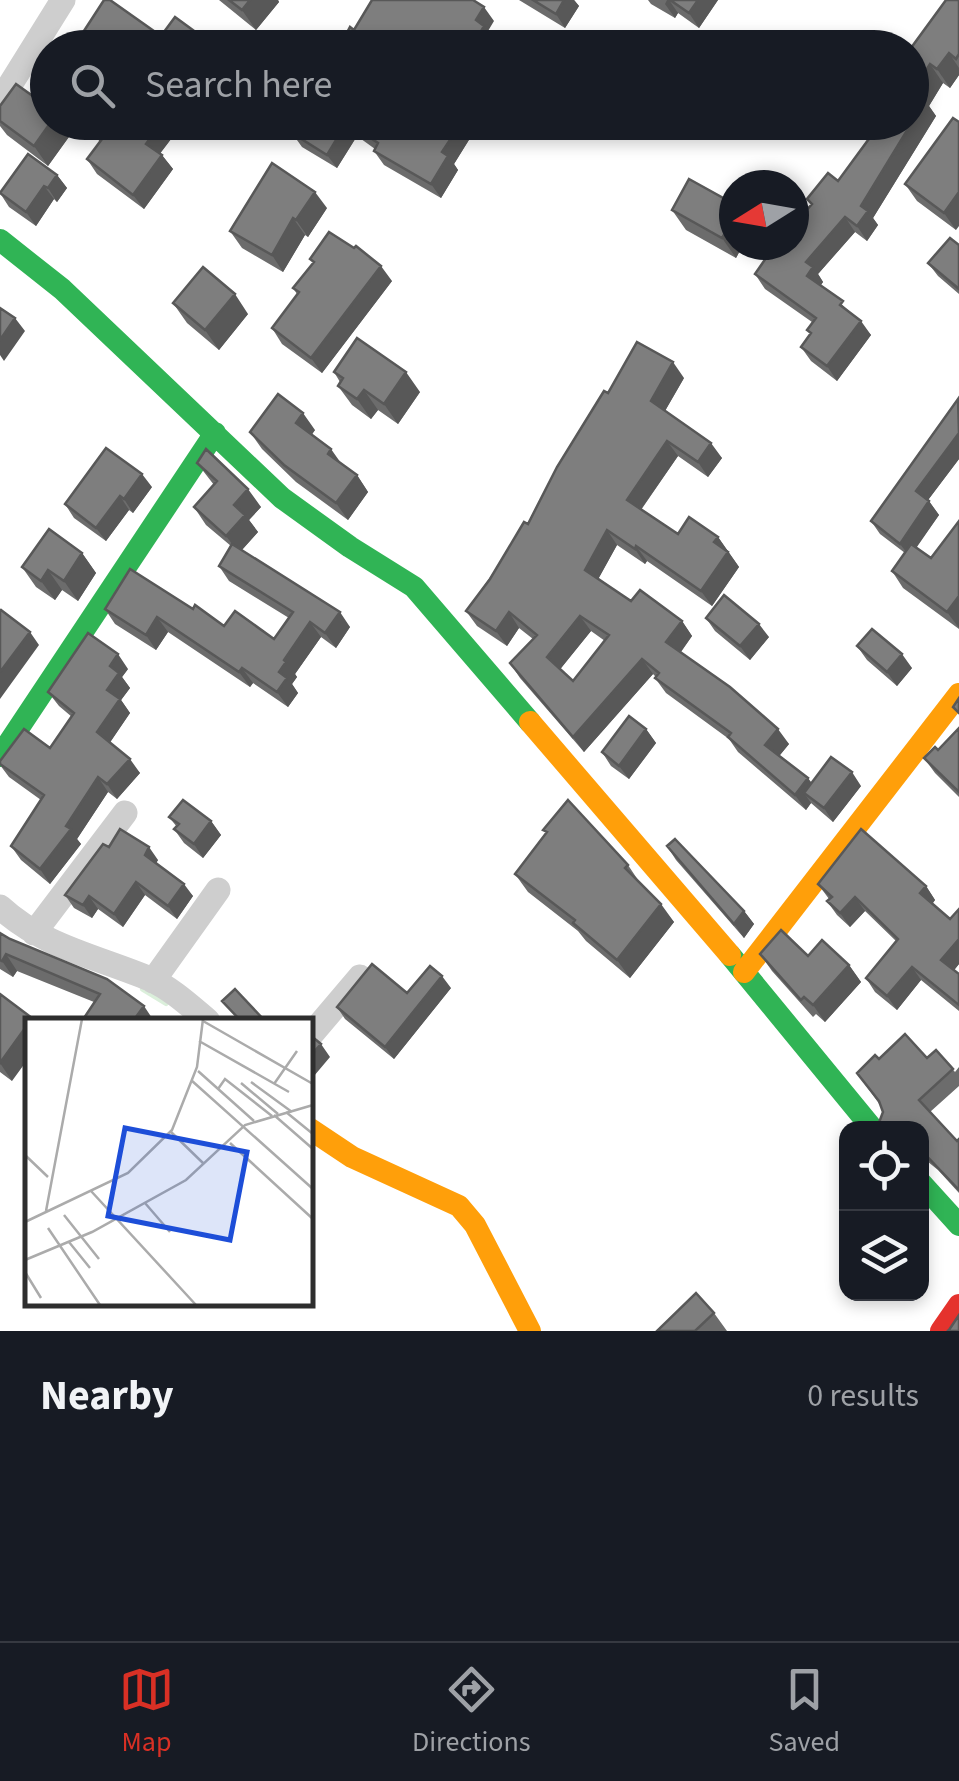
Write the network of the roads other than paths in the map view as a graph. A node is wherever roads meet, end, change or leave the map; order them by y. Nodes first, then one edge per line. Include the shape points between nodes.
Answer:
1 (63, 0) edge
2 (44, 30) edge
3 (30, 53) edge
4 (0, 101) edge
5 (0, 240) edge
6 (215, 433) junction
7 (959, 694) edge
8 (0, 756) edge
9 (126, 813) dead end
10 (218, 890) dead end
11 (0, 907) edge
12 (34, 933) junction
13 (744, 972) junction
14 (360, 977) edge
15 (153, 980) junction
16 (204, 1018) edge
17 (312, 1034) edge
18 (866, 1121) edge
19 (312, 1130) edge
20 (929, 1192) edge
21 (959, 1224) edge
22 (959, 1305) edge
23 (530, 1331) edge
24 (942, 1331) edge

1 - 2 street
3 - 4 street
5 - 6 street
6 - 8 street
6 - 13 street via 282,498 414,587
7 - 13 street
9 - 12 street
10 - 15 street
11 - 12 street
12 - 15 street
13 - 18 street
14 - 17 street
15 - 16 street
19 - 23 street via 352,1158 458,1206 475,1224
20 - 21 street
22 - 24 street

